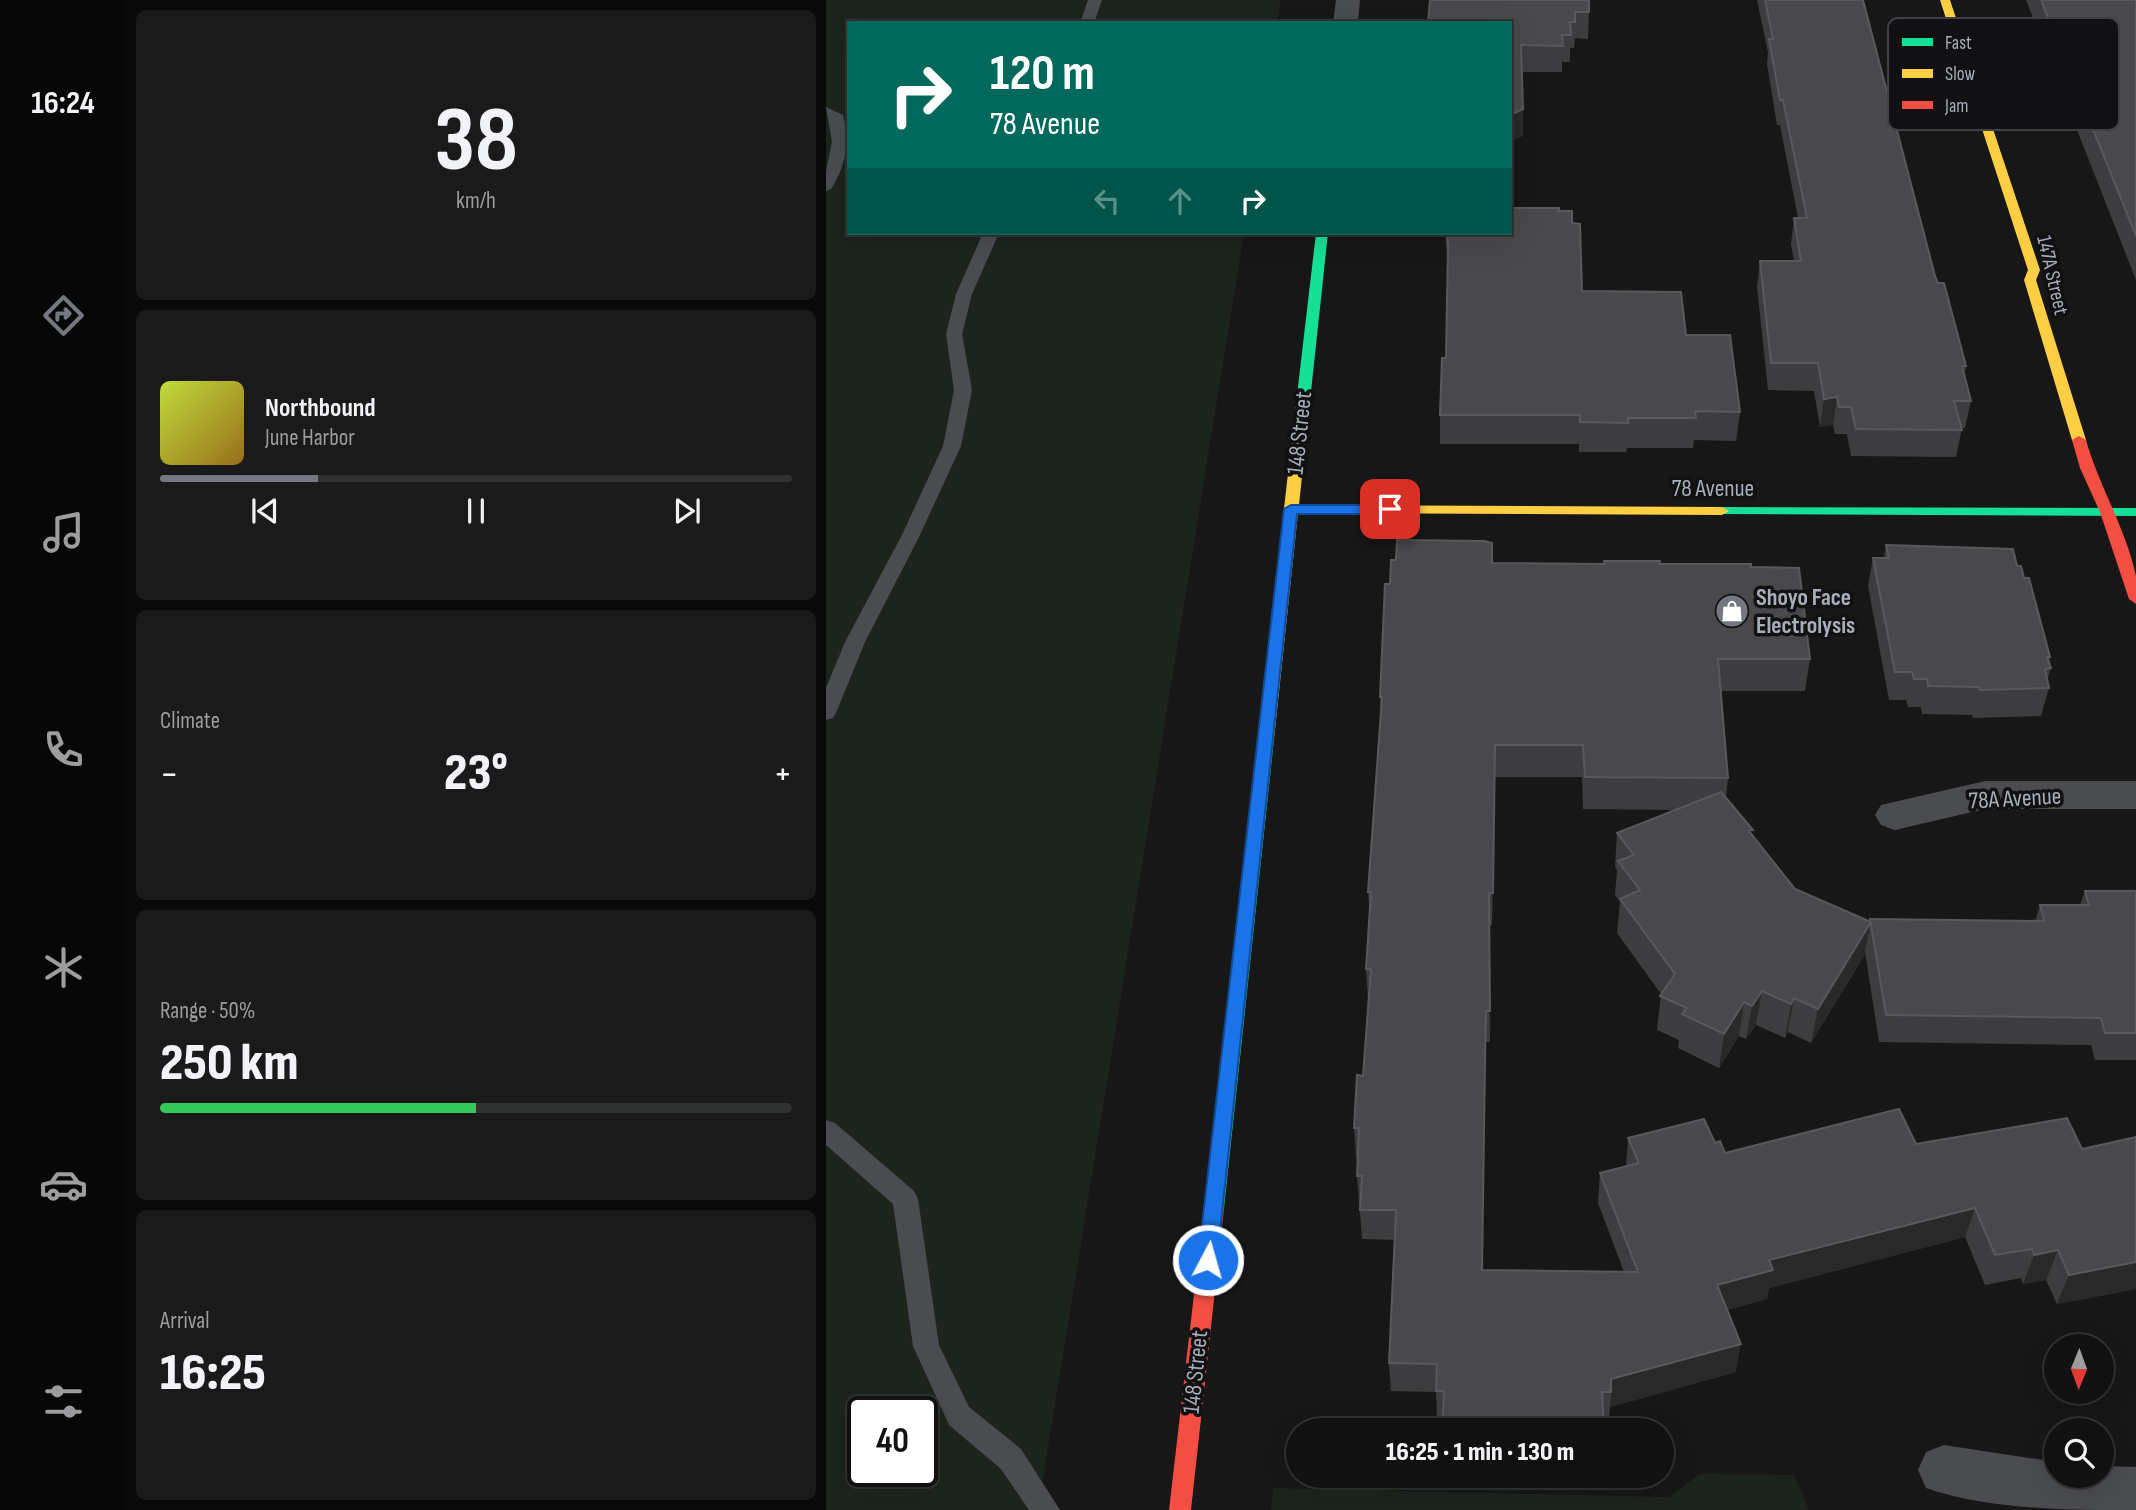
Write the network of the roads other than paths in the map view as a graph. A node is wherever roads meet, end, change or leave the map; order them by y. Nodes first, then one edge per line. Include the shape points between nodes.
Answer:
1 (1095, 0) edge
2 (1348, 0) edge
3 (1945, 0) edge
4 (1951, 18) edge
5 (1088, 21) edge
6 (1345, 21) edge
7 (826, 111) edge
8 (1988, 130) edge
9 (826, 186) edge
10 (991, 235) edge
11 (1322, 235) edge
12 (1291, 509) junction
13 (2107, 512) junction
14 (2136, 512) edge
15 (2136, 599) edge
16 (826, 713) edge
17 (2136, 795) edge
18 (1895, 815) dead end
19 (826, 1130) edge
20 (1944, 1470) dead end
21 (2136, 1492) edge
22 (1046, 1510) edge
23 (1180, 1510) edge

1 - 5 lane
2 - 6 street
3 - 4 street, 147A Street
7 - 9 lane via 836,114 841,134 836,171
8 - 13 street, 147A Street via 2034,270 2030,280 2087,468
10 - 16 lane via 964,294 954,334 963,390 952,446 855,642
11 - 12 street, 148 Street
12 - 13 street, 78 Avenue
12 - 23 street, 148 Street
13 - 14 street, 78 Avenue
13 - 15 street, 147A Street
17 - 18 street, 78A Avenue via 1985,795
19 - 22 lane via 905,1199 926,1346 959,1416 1011,1459
20 - 21 street via 2082,1491

